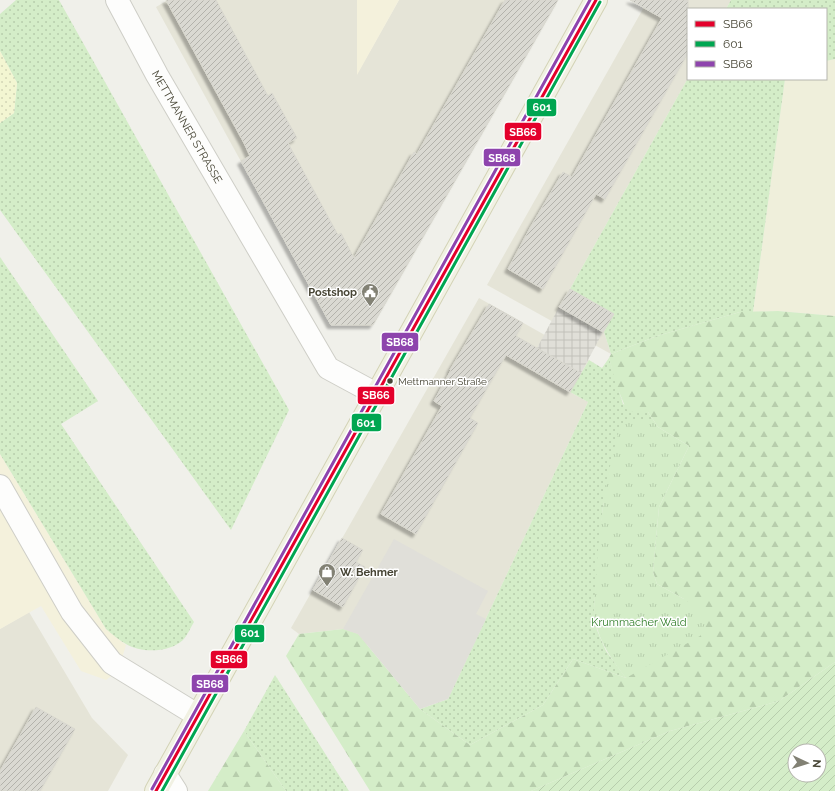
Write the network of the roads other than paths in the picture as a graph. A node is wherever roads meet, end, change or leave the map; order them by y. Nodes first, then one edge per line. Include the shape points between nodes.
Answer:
1 (117, 0) edge
2 (596, 0) edge
3 (378, 395) junction
4 (0, 486) edge
5 (197, 715) junction
6 (165, 785) edge

1 - 3 street, METTMANNER STRASSE via 157,75 328,368
2 - 3 main road via 448,264
3 - 5 main road
4 - 5 street via 72,612 112,663
5 - 6 main road

